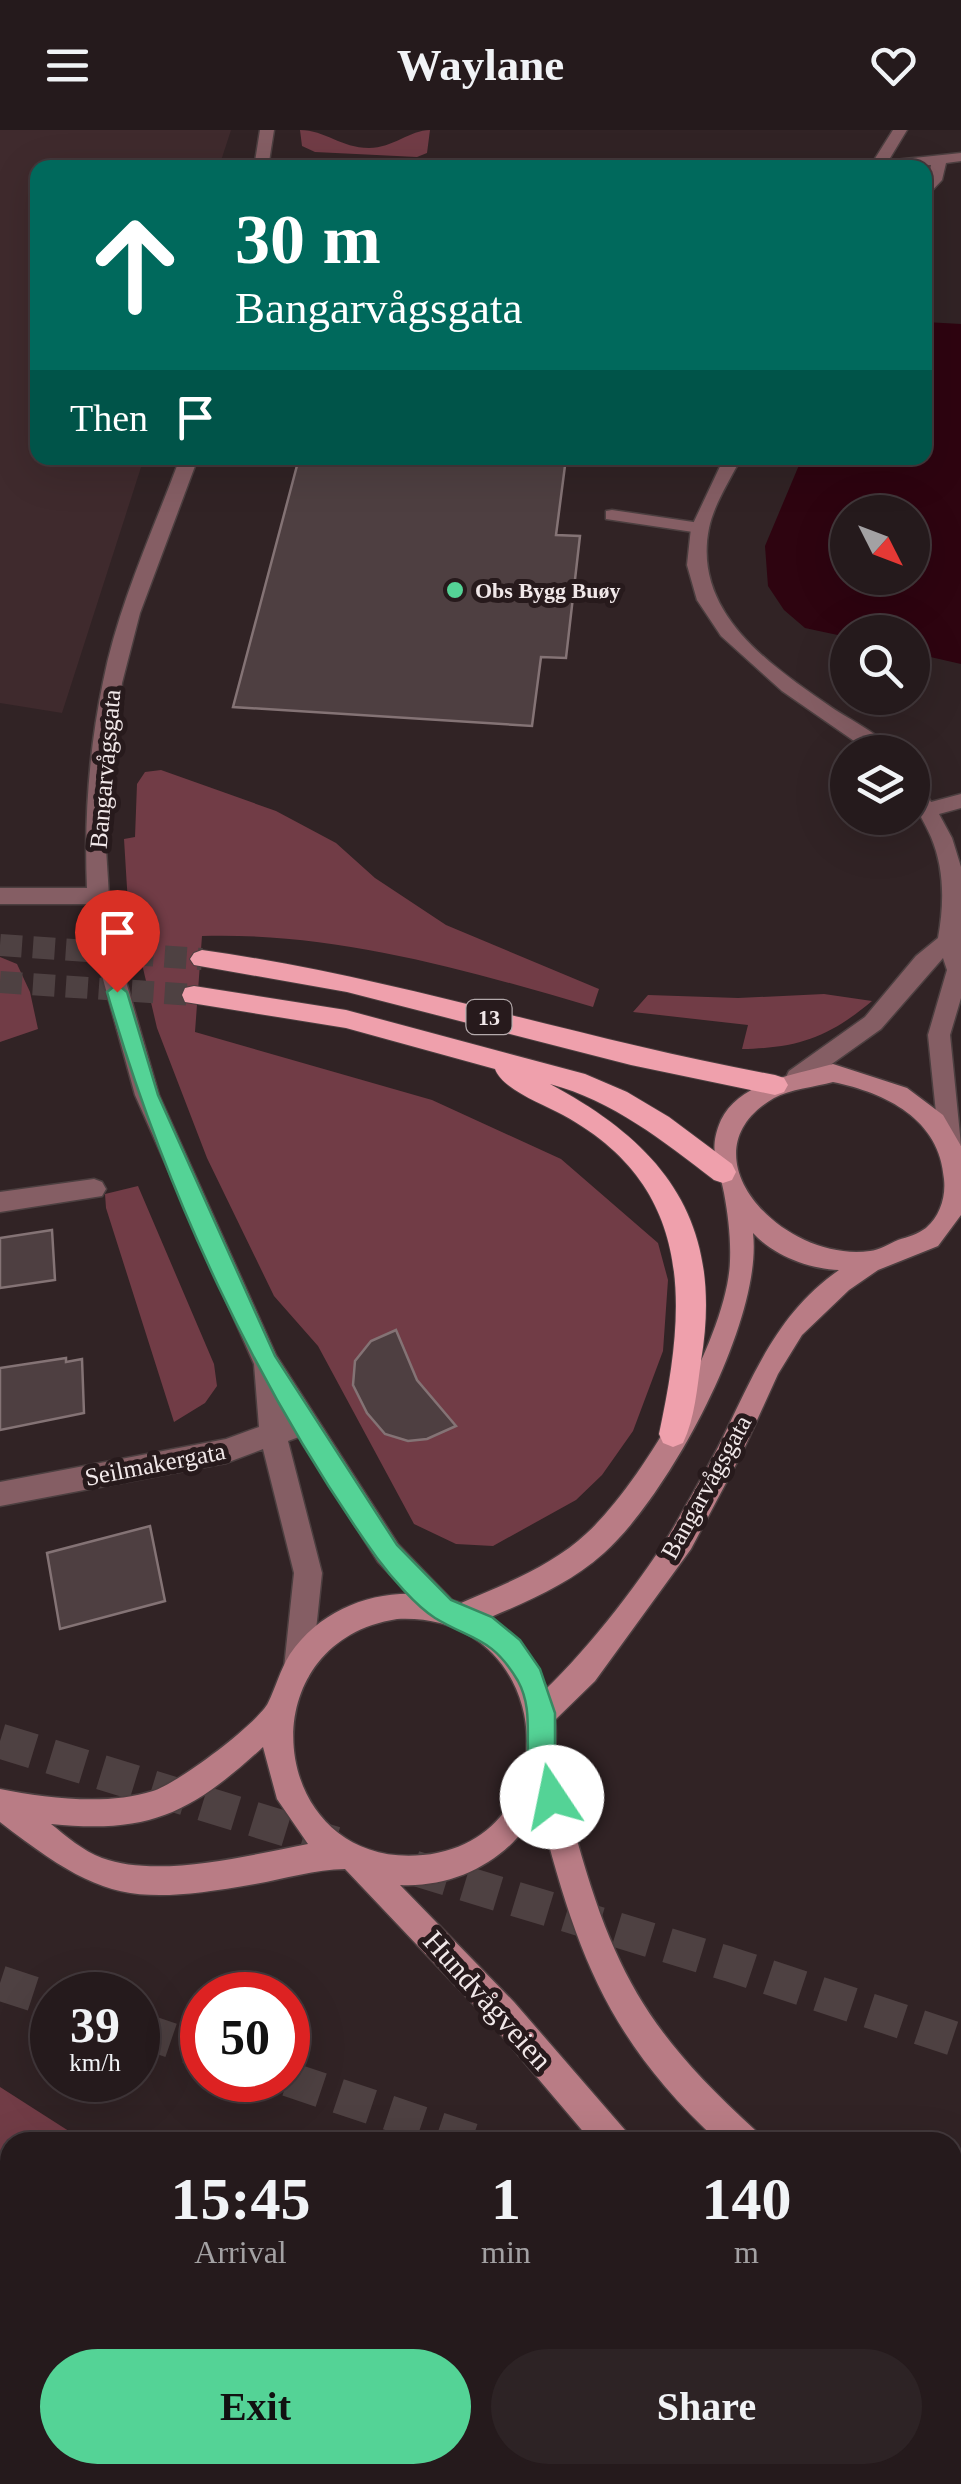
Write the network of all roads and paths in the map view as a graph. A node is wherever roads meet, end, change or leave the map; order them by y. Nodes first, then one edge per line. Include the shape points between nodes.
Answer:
1 (267, 130) edge
2 (900, 130) edge
3 (961, 157) edge
4 (262, 160) edge
5 (881, 160) edge
6 (939, 161) junction
7 (932, 162) edge
8 (932, 185) edge
9 (186, 465) edge
10 (729, 465) edge
11 (612, 516) dead end
12 (700, 528) junction
13 (859, 735) edge
14 (961, 801) edge
15 (930, 809) edge
16 (930, 815) edge
17 (0, 896) edge
18 (98, 896) junction
19 (948, 942) junction
20 (202, 959) tunnel mouth
21 (194, 995) tunnel mouth
22 (486, 1054) junction
23 (786, 1081) junction
24 (951, 1142) junction
25 (723, 1172) junction
26 (94, 1189) dead end
27 (736, 1200) junction
28 (0, 1202) edge
29 (868, 1263) junction
30 (266, 1362) junction
31 (306, 1422) junction
32 (273, 1434) junction
33 (673, 1434) junction
34 (0, 1494) edge
35 (453, 1612) junction
36 (298, 1668) junction
37 (542, 1713) junction
38 (278, 1716) junction
39 (542, 1759) junction
40 (1, 1805) edge
41 (348, 1858) junction
42 (605, 2132) edge
43 (733, 2132) edge

1 - 4 street
2 - 5 street
3 - 6 street
6 - 7 street
6 - 8 street
9 - 18 street, Bangarvågsgata via 112,683 95,833
10 - 12 street
11 - 12 street
12 - 13 street via 700,570 721,624 757,663
14 - 15 street
16 - 19 street via 951,869
17 - 18 street
18 - 30 street, Bangarvågsgata via 109,962 148,1095
19 - 23 street via 873,1023
19 - 24 street via 958,970 939,1035
20 - 23 highway, 13 via 368,987 632,1057
21 - 22 highway, 13 via 346,1019
22 - 25 highway, 13 via 618,1099
22 - 33 highway, 13 via 618,1138 664,1195 690,1265 695,1316
23 - 24 main road via 833,1073 869,1079 903,1092 932,1114
23 - 25 main road via 756,1096 735,1118
24 - 29 main road via 960,1174 955,1205 937,1233 906,1253
25 - 27 main road
26 - 28 street
27 - 29 main road via 755,1224 788,1247 828,1261
27 - 33 main road, Bangarvågsgata via 740,1284
29 - 37 main road, Bangarvågsgata via 793,1327 681,1540 585,1671
30 - 31 street, Bangarvågsgata
30 - 32 street, Bangarvågsgata
31 - 32 street, Seilmakergata
31 - 35 street, Bangarvågsgata via 388,1553
32 - 34 street, Seilmakergata via 211,1454
32 - 36 street, Bangarvågsgata via 308,1573
33 - 35 main road, Bangarvågsgata via 649,1482 595,1544 527,1588
35 - 36 main road via 401,1606 362,1616 326,1637
35 - 37 main road via 511,1649 531,1678
36 - 38 main road
37 - 39 main road
38 - 40 main road via 188,1792 160,1804 129,1812
38 - 41 main road via 277,1760 291,1803 312,1833
39 - 41 main road via 524,1803 494,1840 452,1864 404,1872
39 - 43 main road via 605,1969 662,2063
40 - 41 main road via 96,1872 127,1879 197,1878
41 - 42 main road, Hundvågveien via 503,2013

